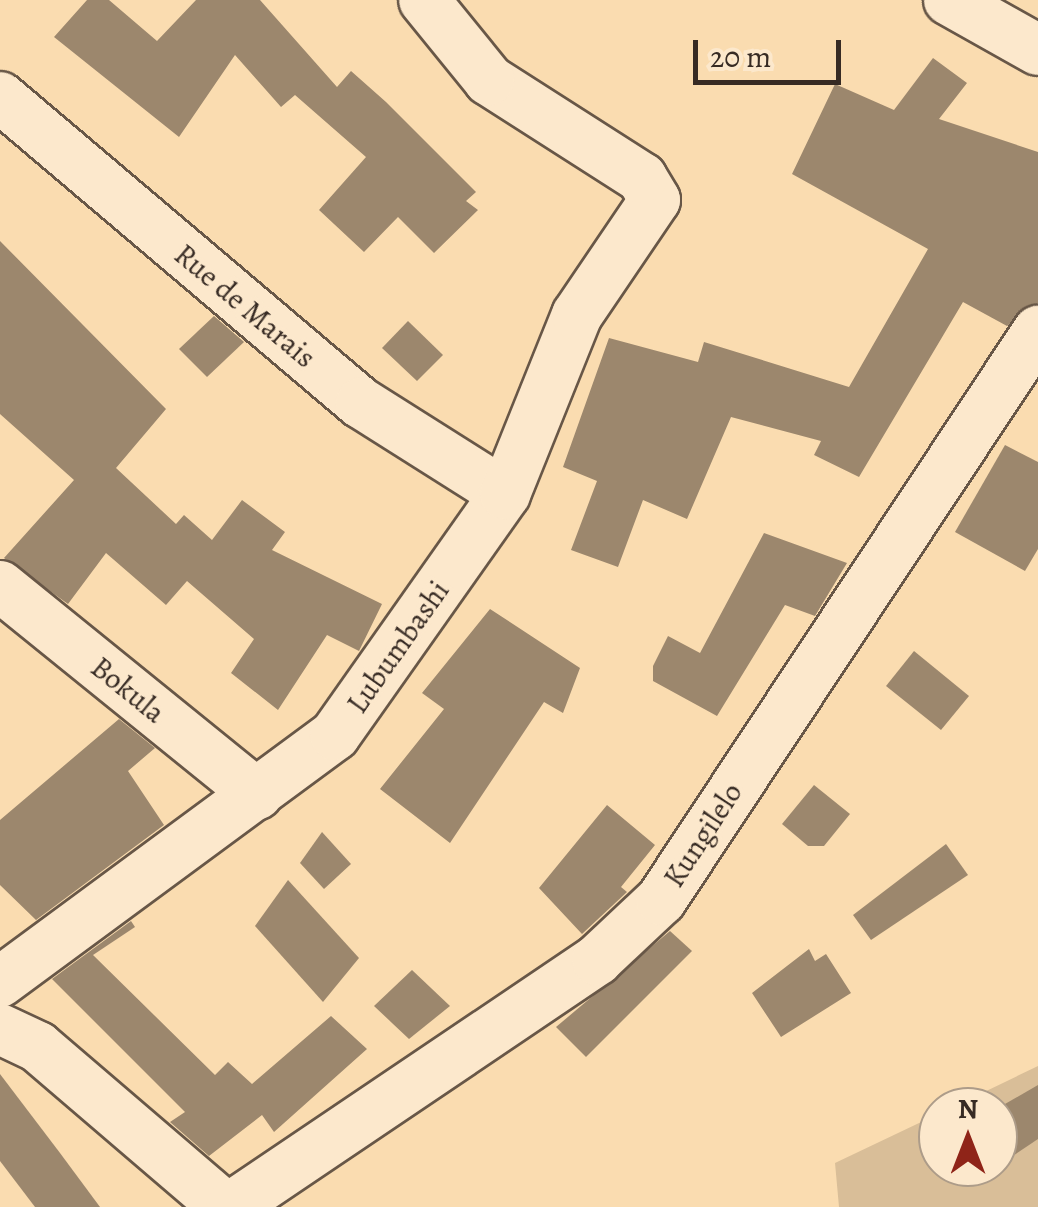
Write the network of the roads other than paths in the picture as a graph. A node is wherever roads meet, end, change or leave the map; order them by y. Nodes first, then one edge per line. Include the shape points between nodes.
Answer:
1 (424, 0) edge
2 (948, 0) edge
3 (1038, 50) edge
4 (0, 97) edge
5 (1038, 331) edge
6 (505, 494) junction
7 (0, 586) edge
8 (257, 794) junction
9 (0, 982) edge
10 (0, 1029) edge
11 (228, 1207) edge

1 - 6 street, Lubumbashi via 489,80 642,178 653,194 577,315
2 - 3 street
4 - 6 street, Rue de Marais via 361,404
5 - 11 street, Kungilelo via 661,900 597,960
6 - 8 street, Lubumbashi via 335,735
7 - 8 street, Bokula
8 - 9 street, Lubumbashi
10 - 11 street via 38,1047

